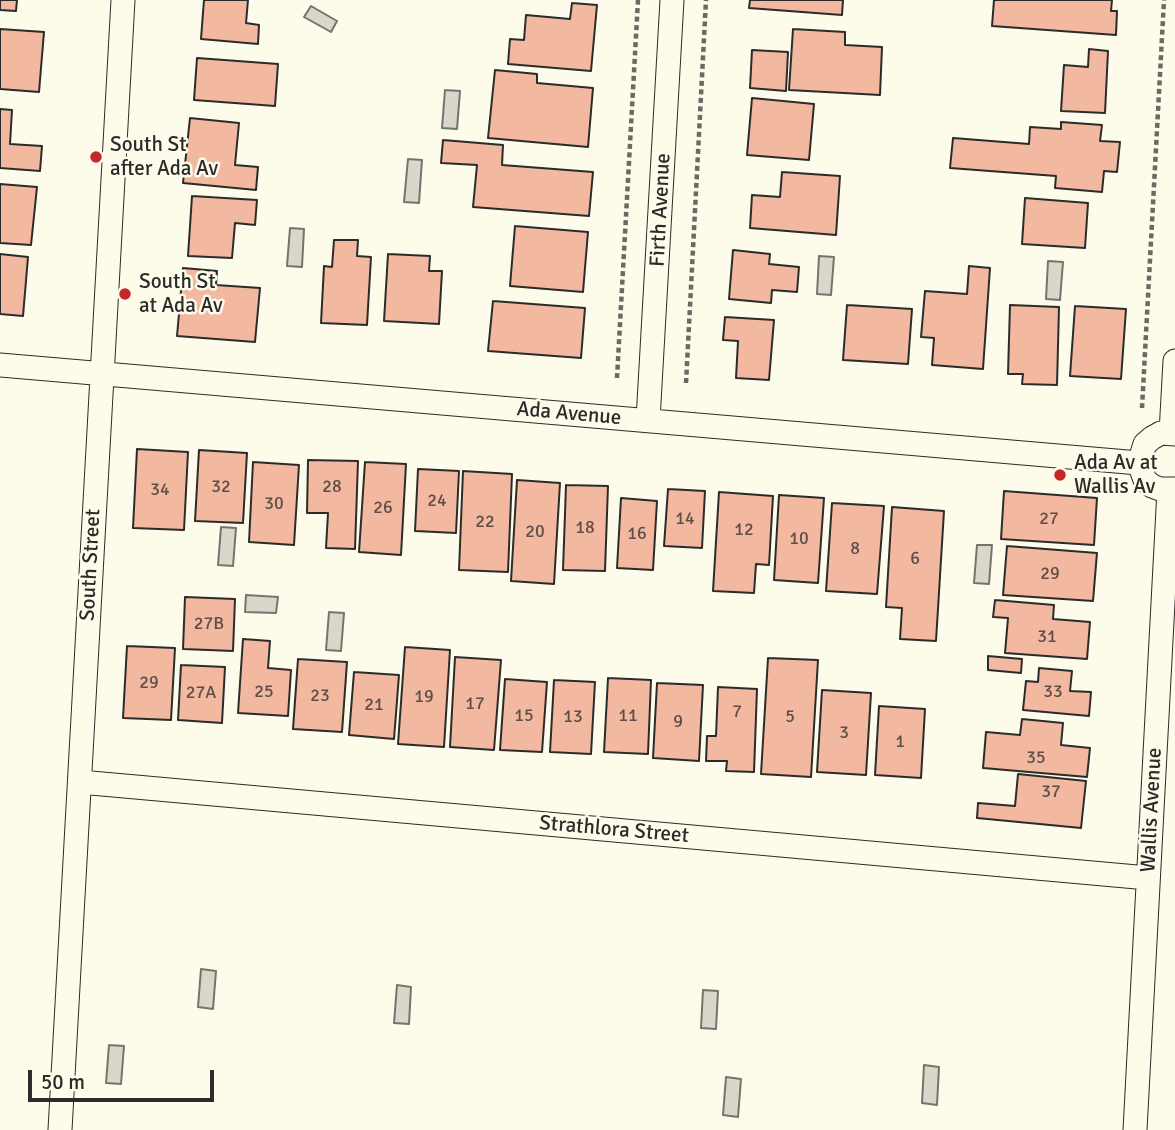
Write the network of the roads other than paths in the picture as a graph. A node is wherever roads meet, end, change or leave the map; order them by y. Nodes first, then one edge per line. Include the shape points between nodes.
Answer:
1 (123, 0) edge
2 (672, 0) edge
3 (1175, 361) edge
4 (0, 365) edge
5 (100, 374) junction
6 (648, 420) junction
7 (1173, 433) edge
8 (1139, 463) junction
9 (1172, 490) edge
10 (80, 782) junction
11 (1148, 878) junction
12 (60, 1130) edge
13 (1135, 1130) edge

1 - 5 street, South Street
2 - 6 street, Firth Avenue
3 - 7 street
4 - 5 street, Ada Avenue
5 - 6 street, Ada Avenue
5 - 10 street, South Street
6 - 8 street, Ada Avenue
7 - 8 street via 1161,433 1144,444
8 - 9 street via 1145,480
9 - 11 street, Wallis Avenue
10 - 11 street, Strathlora Street
10 - 12 street, South Street
11 - 13 street, Wallis Avenue

